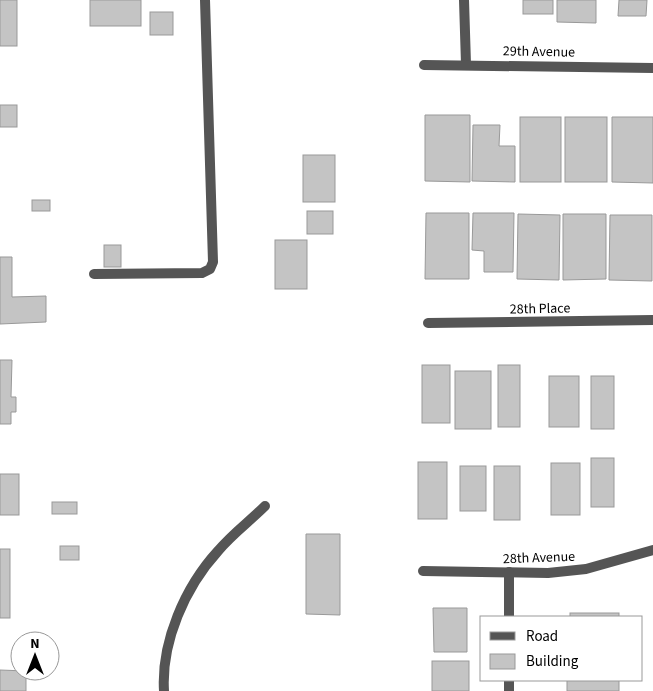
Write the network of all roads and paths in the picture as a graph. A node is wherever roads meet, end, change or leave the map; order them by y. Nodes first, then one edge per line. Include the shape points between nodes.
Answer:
1 (205, 0) edge
2 (464, 0) edge
3 (424, 64) dead end
4 (466, 64) junction
5 (653, 68) edge
6 (94, 274) dead end
7 (653, 320) edge
8 (428, 323) dead end
9 (265, 506) dead end
10 (653, 550) edge
11 (423, 572) dead end
12 (510, 572) junction
13 (509, 616) edge
14 (164, 691) edge

1 - 6 street via 213,262 210,269 202,273
2 - 4 street
3 - 4 street, 29th Avenue
4 - 5 street, 29th Avenue
7 - 8 street, 28th Place
9 - 14 street via 216,552 192,586 175,623 166,662
10 - 12 street, 28th Avenue via 586,569
11 - 12 street, 28th Avenue
12 - 13 street

